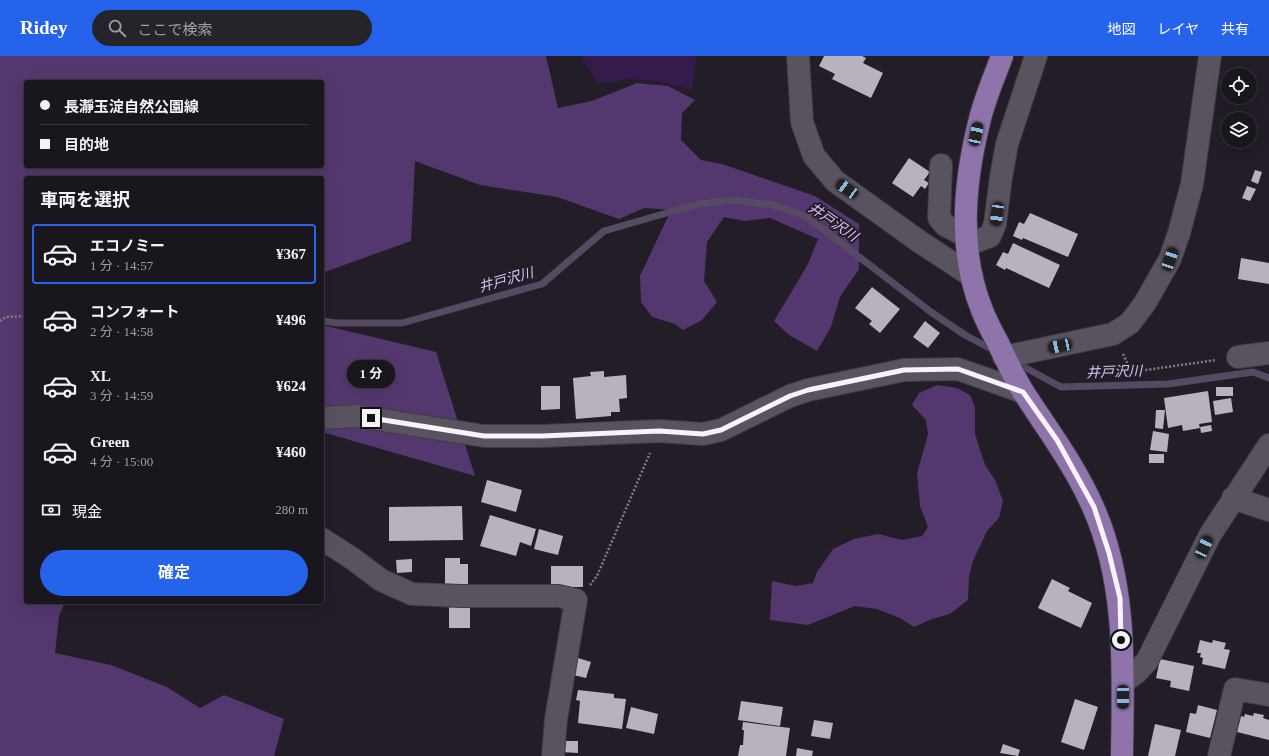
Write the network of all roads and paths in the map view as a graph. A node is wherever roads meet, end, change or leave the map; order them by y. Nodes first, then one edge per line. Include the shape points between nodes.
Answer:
1 (798, 56) edge
2 (1002, 56) edge
3 (1036, 56) edge
4 (1210, 56) edge
5 (941, 164) dead end
6 (966, 241) junction
7 (972, 276) junction
8 (24, 316) edge
9 (0, 321) edge
10 (1269, 348) edge
11 (1121, 351) dead end
12 (1004, 357) junction
13 (1238, 357) joint
14 (1023, 392) junction
15 (324, 418) edge
16 (659, 431) junction
17 (1269, 445) edge
18 (1233, 498) junction
19 (1269, 510) edge
20 (324, 540) edge
21 (576, 600) junction
22 (1123, 682) junction
23 (1269, 695) edge
24 (553, 756) edge
25 (1122, 756) edge
26 (1219, 756) edge

1 - 7 street via 802,122 814,156 835,181
2 - 6 main road via 979,122 968,173
3 - 6 street via 1007,144 995,224 990,236
4 - 12 street via 1192,184 1170,259 1145,303 1130,323 1113,334
5 - 6 street via 939,218
6 - 7 main road
7 - 12 main road via 981,309
8 - 9 path via 6,317
10 - 13 street
11 - 13 path via 1130,369 1146,370
12 - 14 main road
14 - 16 street via 958,369 904,370 808,390 790,396 721,430 703,434
14 - 22 main road via 1057,440 1094,507 1120,598
15 - 16 street via 357,416 484,436
16 - 21 path via 597,576
17 - 18 street
18 - 19 street
18 - 22 street via 1210,535 1147,661
20 - 21 street via 381,580 412,594 558,596
21 - 24 street via 556,719
22 - 25 main road
23 - 26 street via 1235,689

